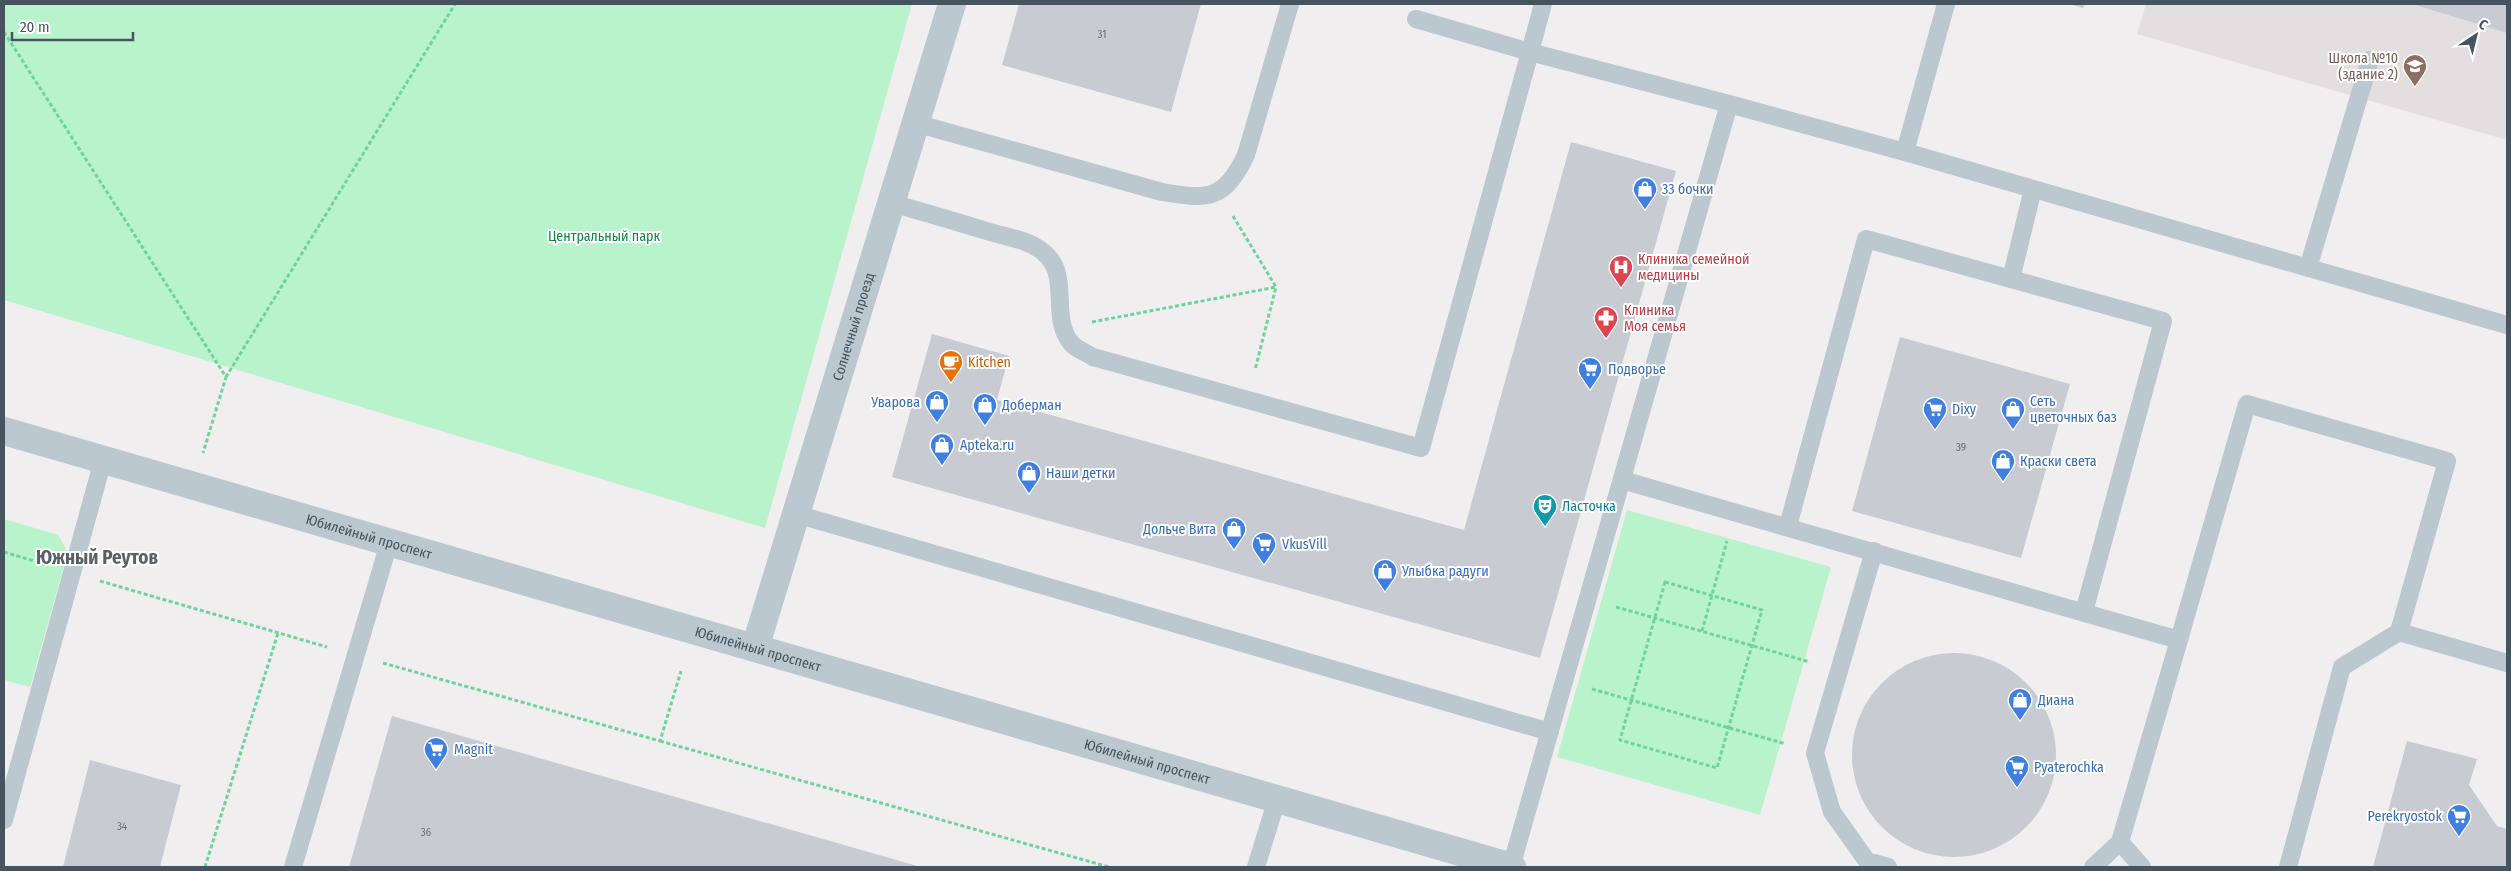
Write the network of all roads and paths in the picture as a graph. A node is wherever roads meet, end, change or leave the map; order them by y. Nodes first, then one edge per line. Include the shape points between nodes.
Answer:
1 (455, 4) edge
2 (952, 4) edge
3 (1290, 4) edge
4 (1543, 4) edge
5 (1943, 4) edge
6 (1416, 19) dead end
7 (4, 32) edge
8 (1530, 52) junction
9 (2370, 60) dead end
10 (1728, 104) junction
11 (915, 123) junction
12 (1905, 152) junction
13 (2033, 189) junction
14 (1218, 192) junction
15 (891, 203) junction
16 (2308, 268) junction
17 (2011, 279) junction
18 (1276, 287) junction
19 (2507, 324) edge
20 (1061, 328) junction
21 (226, 377) junction
22 (1247, 399) junction
23 (4, 431) edge
24 (102, 460) junction
25 (1622, 480) junction
26 (193, 486) junction
27 (1736, 512) junction
28 (796, 514) junction
29 (1788, 526) junction
30 (389, 543) junction
31 (1874, 551) junction
32 (1712, 595) junction
33 (1588, 599) junction
34 (2084, 612) junction
35 (1654, 618) junction
36 (1702, 631) junction
37 (2399, 632) junction
38 (278, 633) dead end
39 (2179, 640) junction
40 (1752, 646) junction
41 (755, 648) junction
42 (2507, 663) edge
43 (1839, 670) junction
44 (1565, 681) junction
45 (1631, 700) junction
46 (1729, 728) junction
47 (1550, 732) junction
48 (660, 742) dead end
49 (1816, 753) junction
50 (1276, 799) junction
51 (4, 820) edge
52 (2120, 842) junction
53 (205, 867) edge
54 (293, 867) edge
55 (1109, 867) edge
56 (1256, 867) edge
57 (1512, 867) edge
58 (1888, 867) edge
59 (2093, 867) edge
60 (2142, 867) edge
61 (2288, 867) edge

1 - 21 path
2 - 11 street, Солнечный проезд
3 - 14 lane via 1246,155 1235,178
4 - 8 lane
5 - 12 lane
6 - 8 lane
7 - 21 path
8 - 10 lane
8 - 22 lane via 1421,448
9 - 16 lane
10 - 12 lane
10 - 25 lane
11 - 14 lane via 1162,192 1191,197
11 - 15 street, Солнечный проезд
12 - 13 lane
13 - 16 lane
13 - 17 lane
14 - 18 path
15 - 20 lane via 1021,241 1043,252 1055,267 1059,283
15 - 28 street, Солнечный проезд
16 - 19 lane
17 - 29 lane via 1866,239
17 - 34 lane via 2163,320
18 - 20 path
18 - 22 path
20 - 22 lane via 1072,345 1094,357
21 - 26 path
23 - 24 street, Юбилейный проспект
24 - 26 street, Юбилейный проспект
24 - 51 lane
25 - 27 lane
25 - 33 lane
26 - 30 street, Юбилейный проспект
27 - 29 lane
27 - 32 path
28 - 41 street, Солнечный проезд
28 - 47 lane
29 - 31 lane
30 - 41 street, Юбилейный проспект
30 - 54 lane
31 - 34 lane
31 - 43 lane
32 - 35 path via 1664,582
32 - 36 path
32 - 40 path via 1762,610
33 - 35 path
33 - 44 lane
34 - 39 lane
35 - 36 path
35 - 45 path
36 - 40 path
37 - 39 lane via 2447,461 2247,404
37 - 42 lane
37 - 61 lane via 2342,667
38 - 53 path
39 - 52 lane
40 - 43 path
40 - 46 path
41 - 50 street, Юбилейный проспект
43 - 49 lane
44 - 45 path
44 - 47 lane
45 - 46 path
45 - 46 path via 1620,740 1717,768
46 - 49 path
47 - 57 lane
48 - 55 path
49 - 58 lane via 1832,812 1867,862
50 - 56 lane
50 - 57 street, Юбилейный проспект
52 - 59 lane
52 - 60 lane

